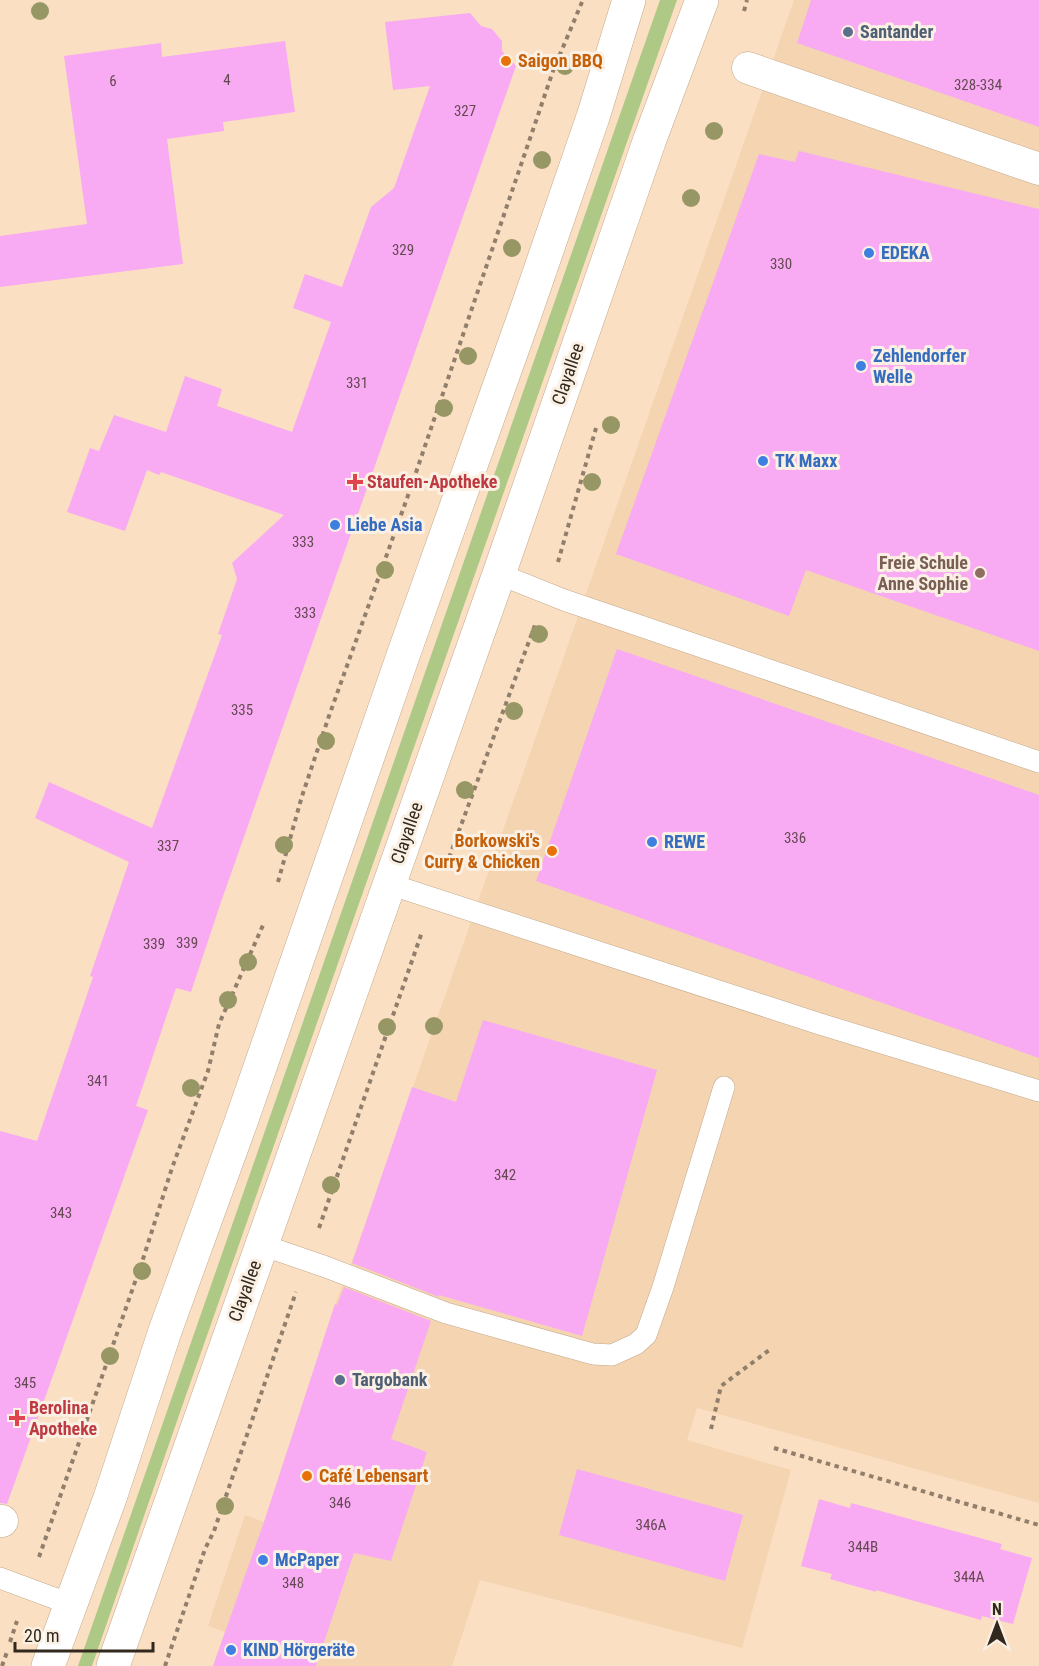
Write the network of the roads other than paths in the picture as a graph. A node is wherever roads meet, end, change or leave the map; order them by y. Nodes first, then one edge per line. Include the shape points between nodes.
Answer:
1 (629, 0) edge
2 (702, 0) edge
3 (748, 68) dead end
4 (1039, 169) edge
5 (499, 574) junction
6 (1039, 762) edge
7 (389, 885) junction
8 (724, 1087) dead end
9 (1039, 1091) edge
10 (262, 1245) junction
11 (0, 1578) edge
12 (70, 1604) junction
13 (48, 1666) edge
14 (113, 1666) edge

1 - 12 main road via 525,314
2 - 5 main road, Clayallee
3 - 4 street
5 - 6 lane
5 - 7 main road, Clayallee
7 - 9 lane
7 - 10 main road, Clayallee
8 - 10 lane via 645,1335 636,1344 612,1355 593,1354 446,1313
10 - 14 main road, Clayallee
11 - 12 lane
12 - 13 main road

